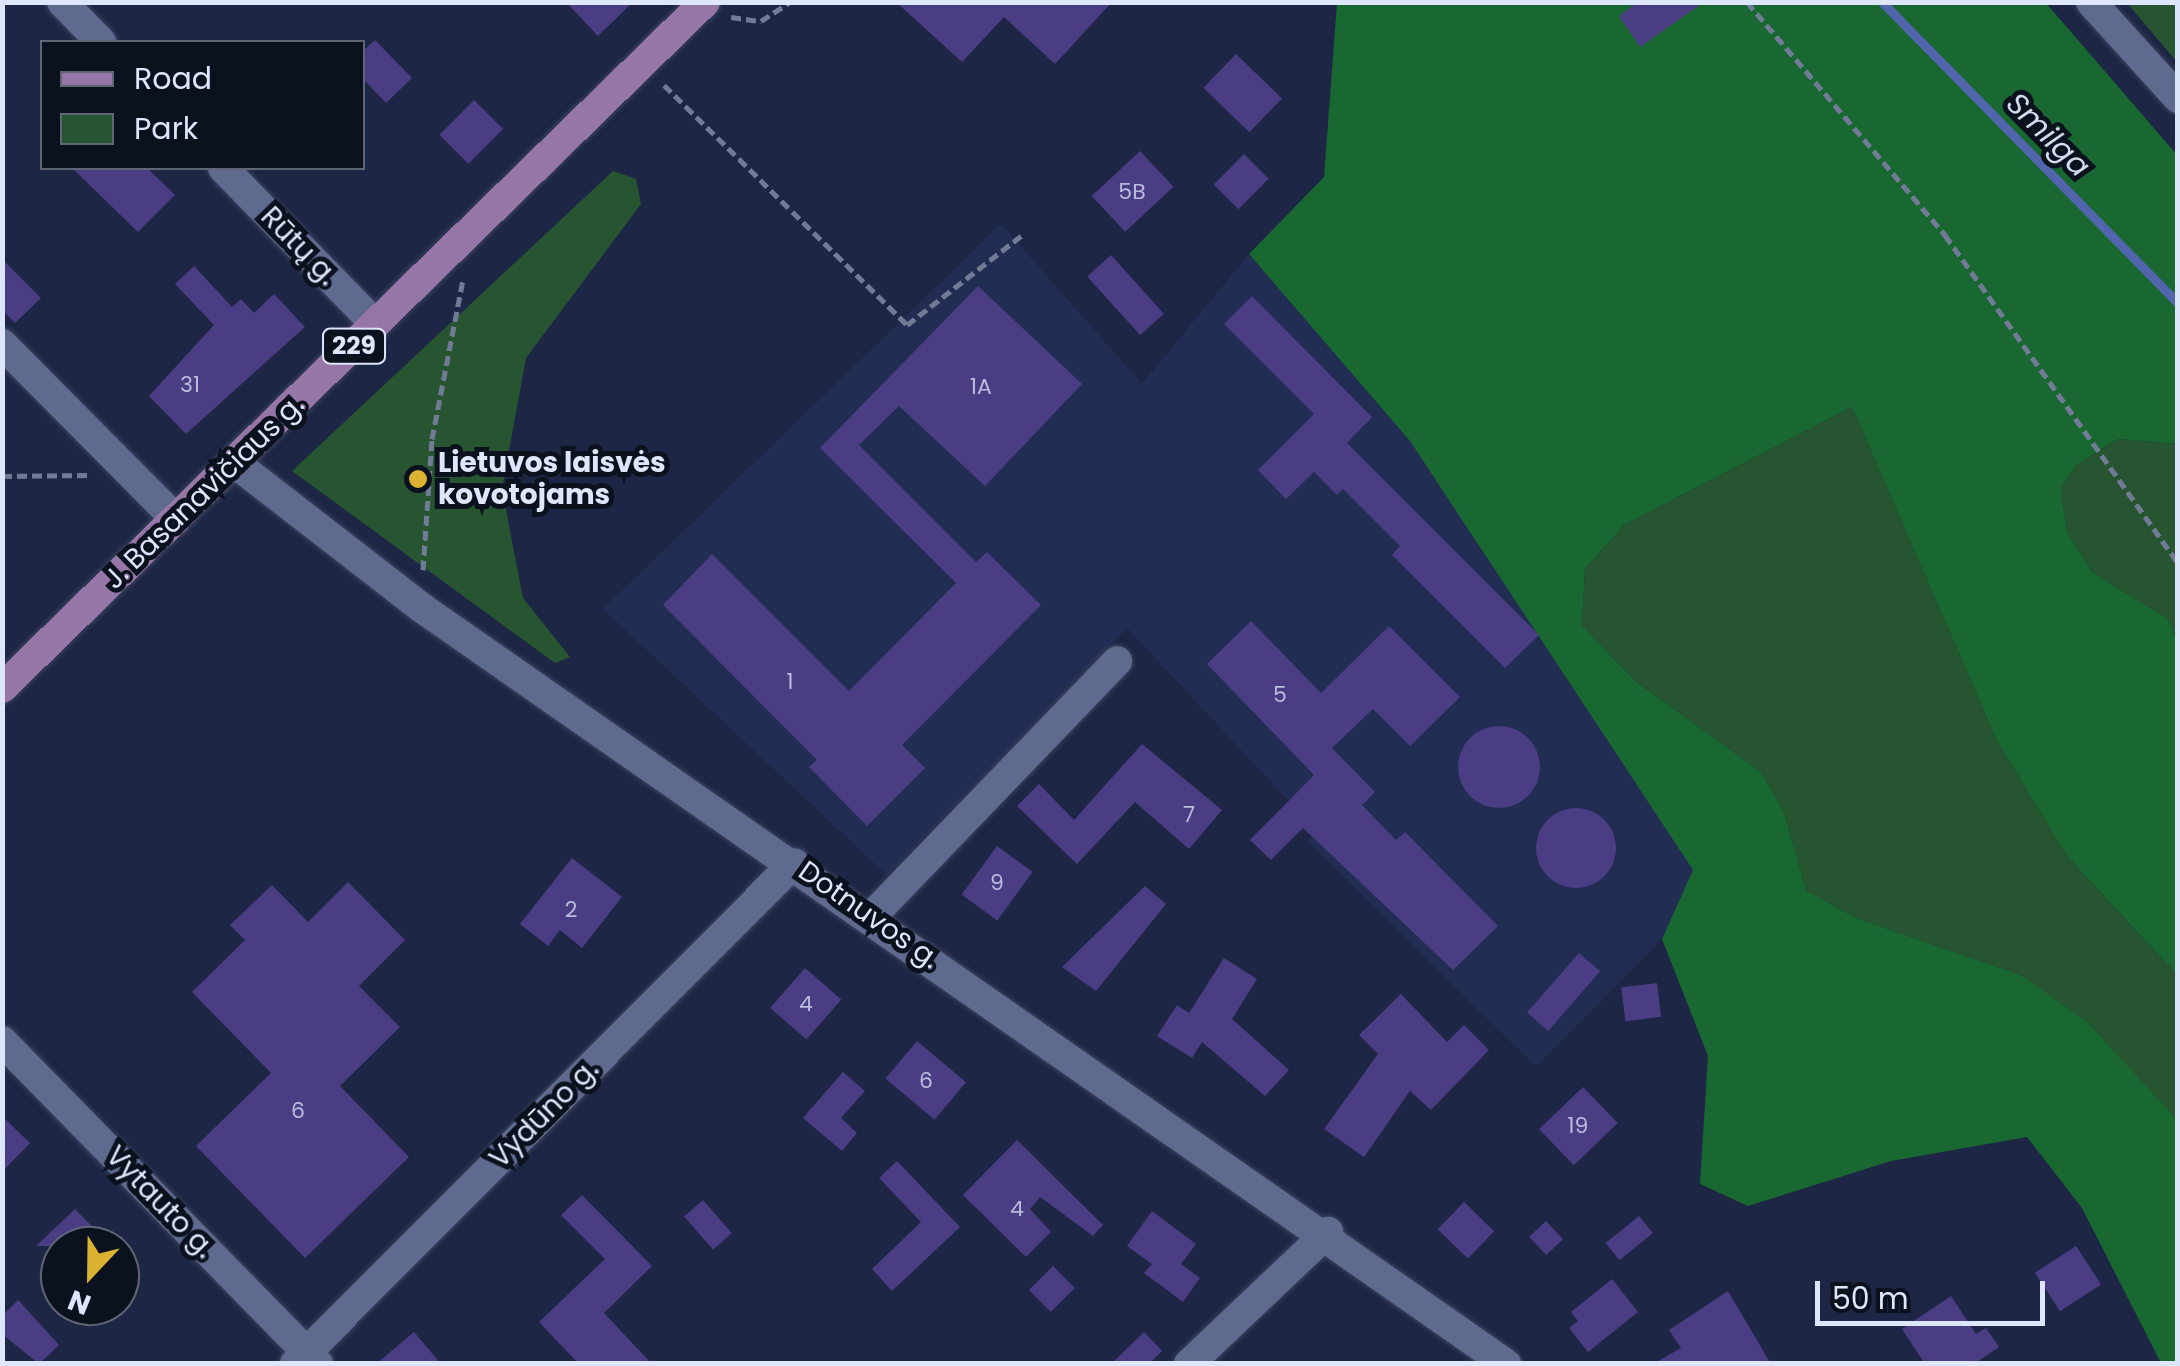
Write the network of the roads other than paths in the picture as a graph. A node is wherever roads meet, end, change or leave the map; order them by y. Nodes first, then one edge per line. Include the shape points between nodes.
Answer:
1 (62, 2) edge
2 (2091, 2) edge
3 (715, 8) edge
4 (99, 40) edge
5 (2178, 98) edge
6 (225, 170) edge
7 (376, 324) junction
8 (2, 344) edge
9 (235, 462) junction
10 (176, 519) junction
11 (1117, 661) dead end
12 (2, 688) edge
13 (794, 864) junction
14 (871, 917) junction
15 (2, 1040) edge
16 (1328, 1232) junction
17 (306, 1360) edge
18 (1189, 1364) edge
19 (1506, 1364) edge

1 - 4 street
2 - 5 street
3 - 7 main road, J. Basanavičiaus g. / 229 via 642,64
6 - 7 street, Rūtų g.
7 - 9 main road, J. Basanavičiaus g. / 229
8 - 10 street
9 - 10 main road, J. Basanavičiaus g. / 229
9 - 13 street, Dotnuvos g. via 422,608
10 - 12 main road, J. Basanavičiaus g. / 229
11 - 14 street
13 - 14 street, Dotnuvos g.
13 - 17 street, Vydūno g.
14 - 16 street, Dotnuvos g.
15 - 17 street, Vytauto g.
16 - 18 street
16 - 19 street, Dotnuvos g.

